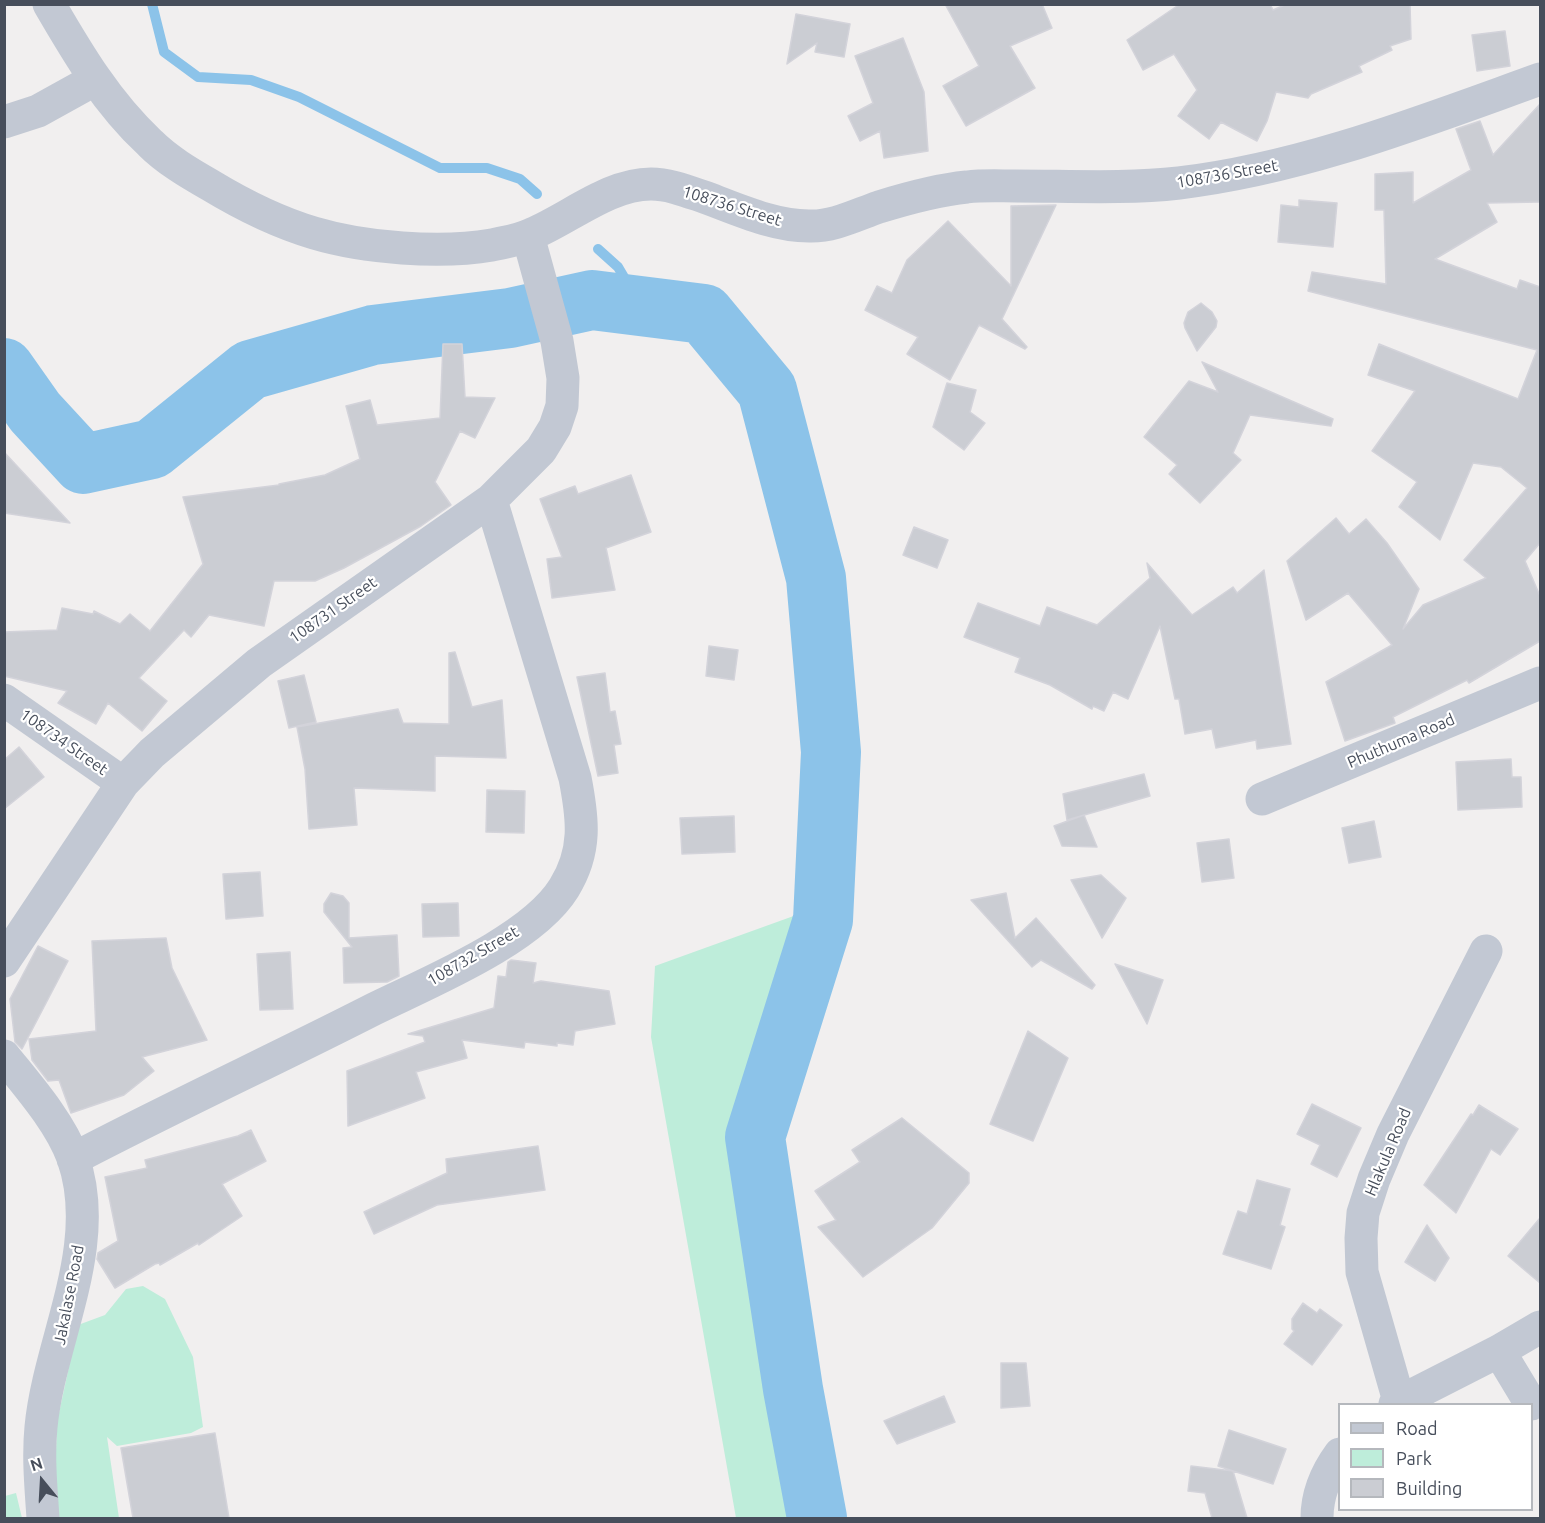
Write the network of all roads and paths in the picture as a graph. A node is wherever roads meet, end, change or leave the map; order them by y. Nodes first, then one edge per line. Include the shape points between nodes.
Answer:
1 (49, 4) edge
2 (1540, 79) edge
3 (94, 80) junction
4 (4, 122) edge
5 (528, 236) junction
6 (491, 500) junction
7 (1540, 683) edge
8 (4, 700) edge
9 (123, 783) junction
10 (1262, 799) dead end
11 (1486, 951) dead end
12 (4, 961) edge
13 (4, 1056) edge
14 (73, 1159) junction
15 (1540, 1327) edge
16 (1499, 1351) junction
17 (1397, 1403) edge
18 (1530, 1403) edge
19 (1338, 1458) edge
20 (43, 1518) edge
21 (1317, 1518) edge

1 - 3 street, 108736 Street
2 - 5 street, 108736 Street via 1339,148 1219,178 1174,183 969,186 908,198 820,226 756,216 686,191 647,184 630,186 602,198
3 - 4 street via 38,111
3 - 5 street, 108736 Street via 151,144 188,172 240,203 304,230 351,241 435,249 490,245
5 - 6 street, 108731 Street via 557,341 562,406 541,450
6 - 9 street, 108731 Street via 259,663 152,753
6 - 14 street, 108732 Street via 575,778 582,813 576,865 563,889 545,912 496,946
7 - 10 street, Phuthuma Road
8 - 9 street, 108734 Street
9 - 12 street, 108731 Street
11 - 17 street, Hlakula Road via 1393,1134 1364,1213 1362,1272
13 - 14 street, Jakalase Road via 38,1100
14 - 20 street, Jakalase Road via 82,1204 80,1244 41,1426
15 - 16 street
16 - 17 street
16 - 18 street
19 - 21 street via 1325,1478

